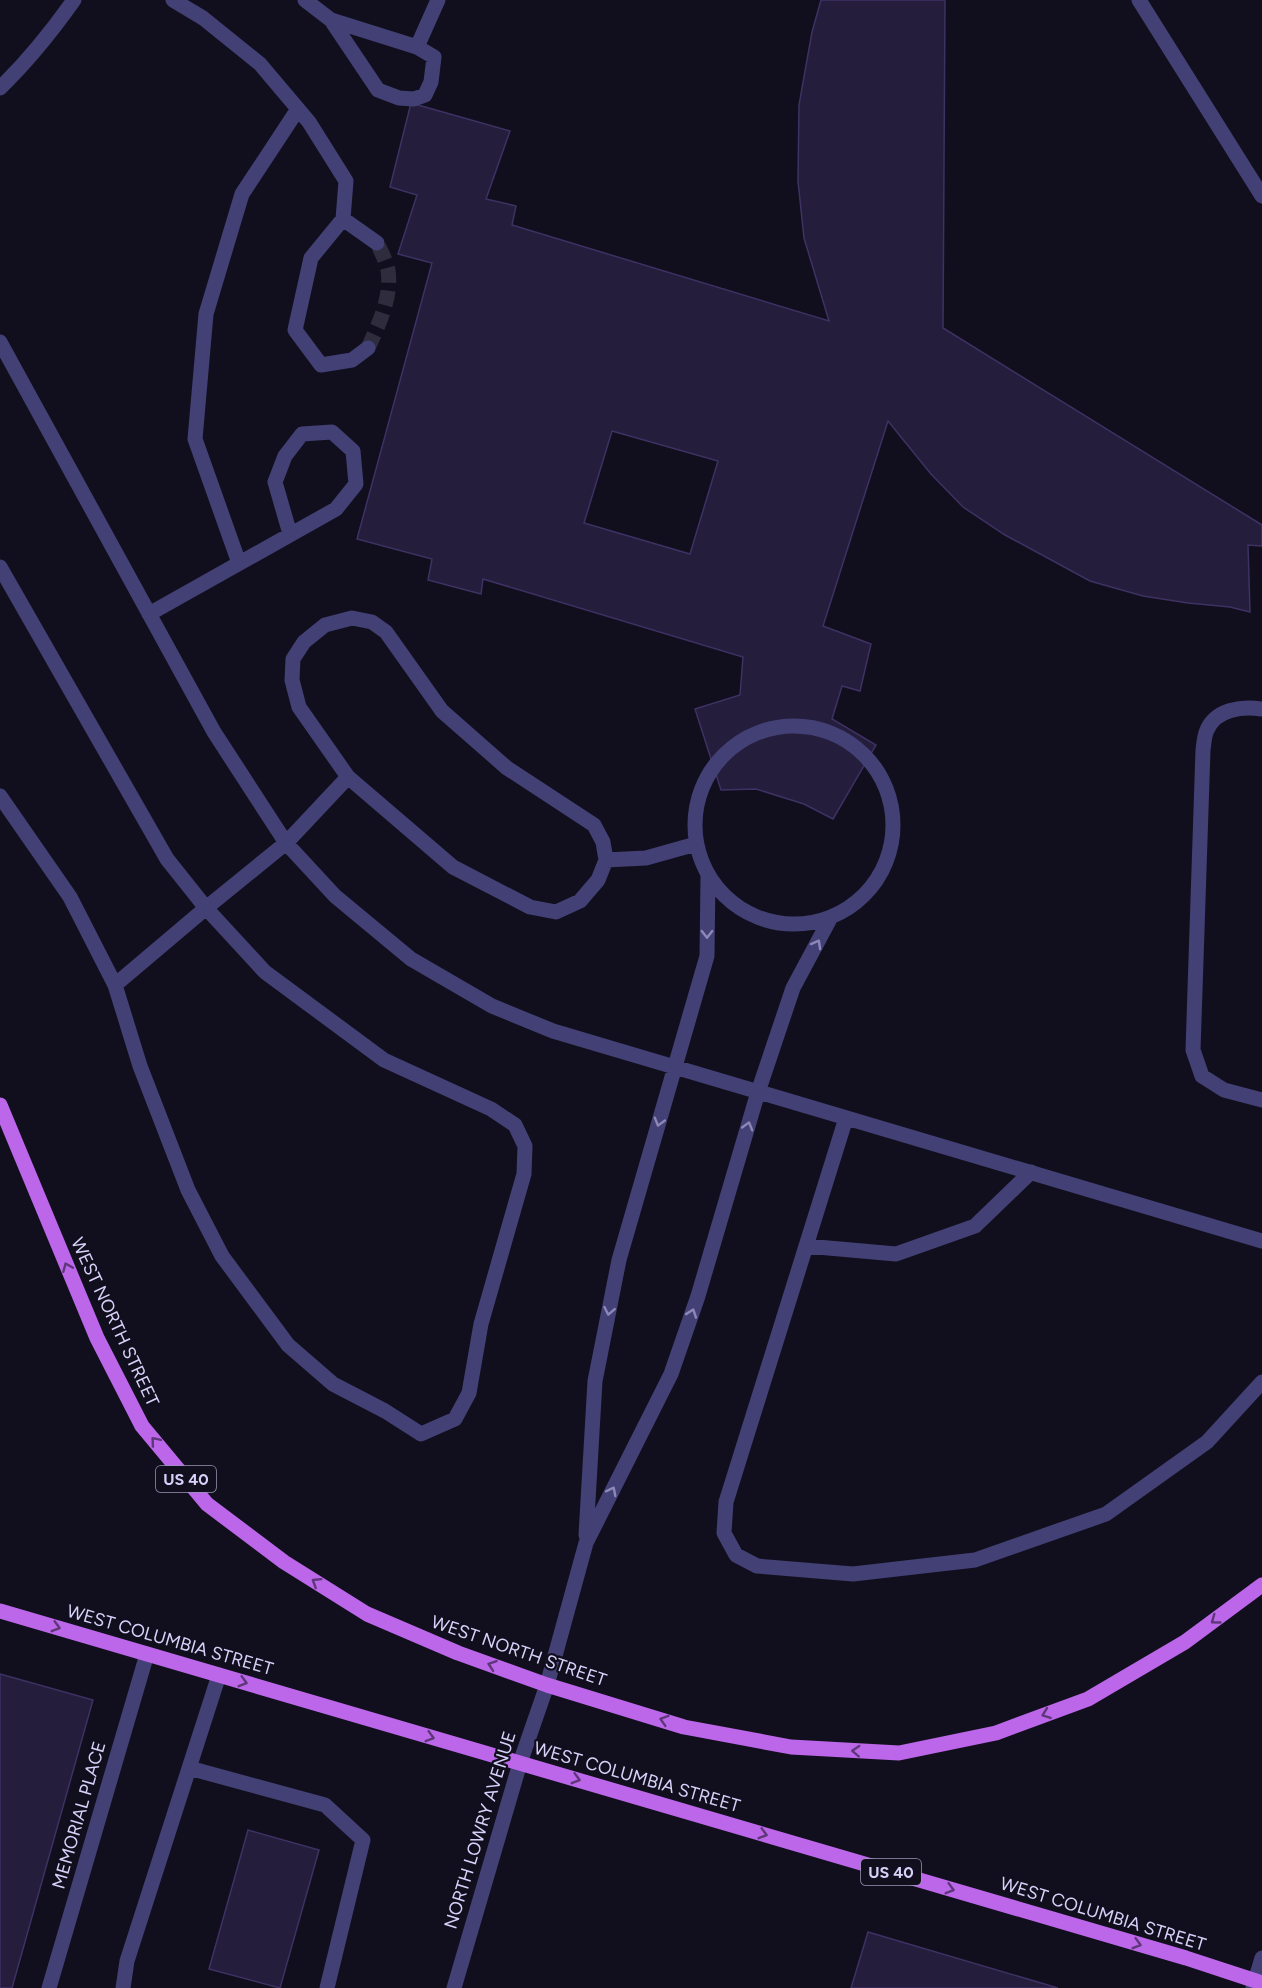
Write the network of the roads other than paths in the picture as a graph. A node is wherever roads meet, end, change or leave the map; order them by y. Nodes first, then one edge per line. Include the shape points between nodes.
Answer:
1 (74, 0) edge
2 (172, 0) edge
3 (304, 0) edge
4 (438, 0) edge
5 (1139, 0) edge
6 (331, 20) junction
7 (417, 47) junction
8 (0, 88) edge
9 (298, 109) junction
10 (1262, 196) edge
11 (343, 219) junction
12 (377, 243) tunnel mouth
13 (0, 342) edge
14 (368, 348) tunnel mouth
15 (290, 534) junction
16 (239, 563) junction
17 (0, 567) edge
18 (149, 614) junction
19 (1262, 709) edge
20 (348, 777) junction
21 (0, 796) edge
22 (286, 843) junction
23 (696, 844) junction
24 (606, 860) junction
25 (708, 876) junction
26 (206, 908) junction
27 (831, 917) junction
28 (115, 985) junction
29 (674, 1067) junction
30 (758, 1092) junction
31 (1262, 1100) edge
32 (0, 1105) edge
33 (846, 1118) junction
34 (3, 1121) edge
35 (1031, 1172) junction
36 (1262, 1241) edge
37 (806, 1246) junction
38 (1262, 1382) edge
39 (586, 1543) junction
40 (1262, 1585) edge
41 (0, 1611) edge
42 (147, 1654) junction
43 (219, 1675) junction
44 (547, 1685) junction
45 (520, 1763) junction
46 (189, 1768) junction
47 (1262, 1958) edge
48 (1257, 1984) edge
49 (49, 1988) edge
50 (123, 1988) edge
51 (327, 1988) edge
52 (454, 1988) edge

1 - 8 street
2 - 9 street via 202,18 260,64
3 - 6 street
4 - 7 street
5 - 10 street
6 - 7 street
6 - 7 street via 378,90 399,98 424,95 431,82 434,57
9 - 11 street via 346,181
9 - 16 street via 242,194 206,314 195,439
11 - 12 street
11 - 14 street via 311,258 295,330 321,365 352,360
13 - 18 street
15 - 15 street via 336,509 356,484 353,451 332,432 302,434 285,456 274,482
15 - 16 street
16 - 18 street
17 - 26 street via 167,860
18 - 22 street via 214,732
19 - 31 street via 1223,712 1207,729 1203,750 1193,1050 1203,1076 1224,1090
20 - 22 street
20 - 24 street via 453,867 530,907 556,912 580,901 598,880
20 - 24 street via 299,707 292,680 293,659 304,642 325,625 352,618 372,622 386,632 442,711 507,768 594,825
21 - 28 street via 70,897
22 - 26 street
22 - 29 street via 335,896 411,959 482,1000 553,1031
23 - 24 street via 646,858
23 - 25 street
23 - 27 street via 695,809 706,776 727,751 746,739 790,725 825,730 854,745 877,770 891,802 893,837 882,872 861,899
25 - 27 street via 730,902 763,920 797,925
25 -> 29 street via 707,956
26 - 28 street
26 - 28 street via 265,972 384,1060 491,1109 515,1125 525,1146 524,1174 481,1324 469,1393 455,1419 421,1434 333,1384 288,1345 222,1256 188,1190 140,1066
30 -> 27 street via 793,988
29 - 30 street
29 -> 39 street via 619,1260 595,1381
30 - 33 street
39 -> 30 street via 671,1374
32 - 34 main road, WEST NORTH STREET / US 40
33 - 35 street
33 - 37 street
44 -> 34 main road, WEST NORTH STREET / US 40 via 367,1614 284,1562 207,1503 142,1426 97,1338
35 - 36 street
35 - 37 street via 975,1226 896,1254
37 - 38 street via 726,1502 724,1533 736,1555 757,1566 853,1574 975,1560 1106,1514 1207,1442
39 - 44 street, NORTH LOWRY AVENUE
40 -> 44 main road, WEST NORTH STREET / US 40 via 1185,1642 1088,1699 996,1733 899,1753 791,1747 684,1727
41 -> 42 main road, WEST COLUMBIA STREET / US 40
42 - 43 main road, WEST COLUMBIA STREET / US 40
42 - 49 street, MEMORIAL PLACE
43 -> 45 main road, WEST COLUMBIA STREET / US 40
43 - 46 street
44 - 45 street, NORTH LOWRY AVENUE
45 -> 48 main road, WEST COLUMBIA STREET / US 40 via 1186,1958
45 - 52 street, NORTH LOWRY AVENUE
46 - 50 street
46 - 51 street via 325,1805 363,1840
47 - 48 street

